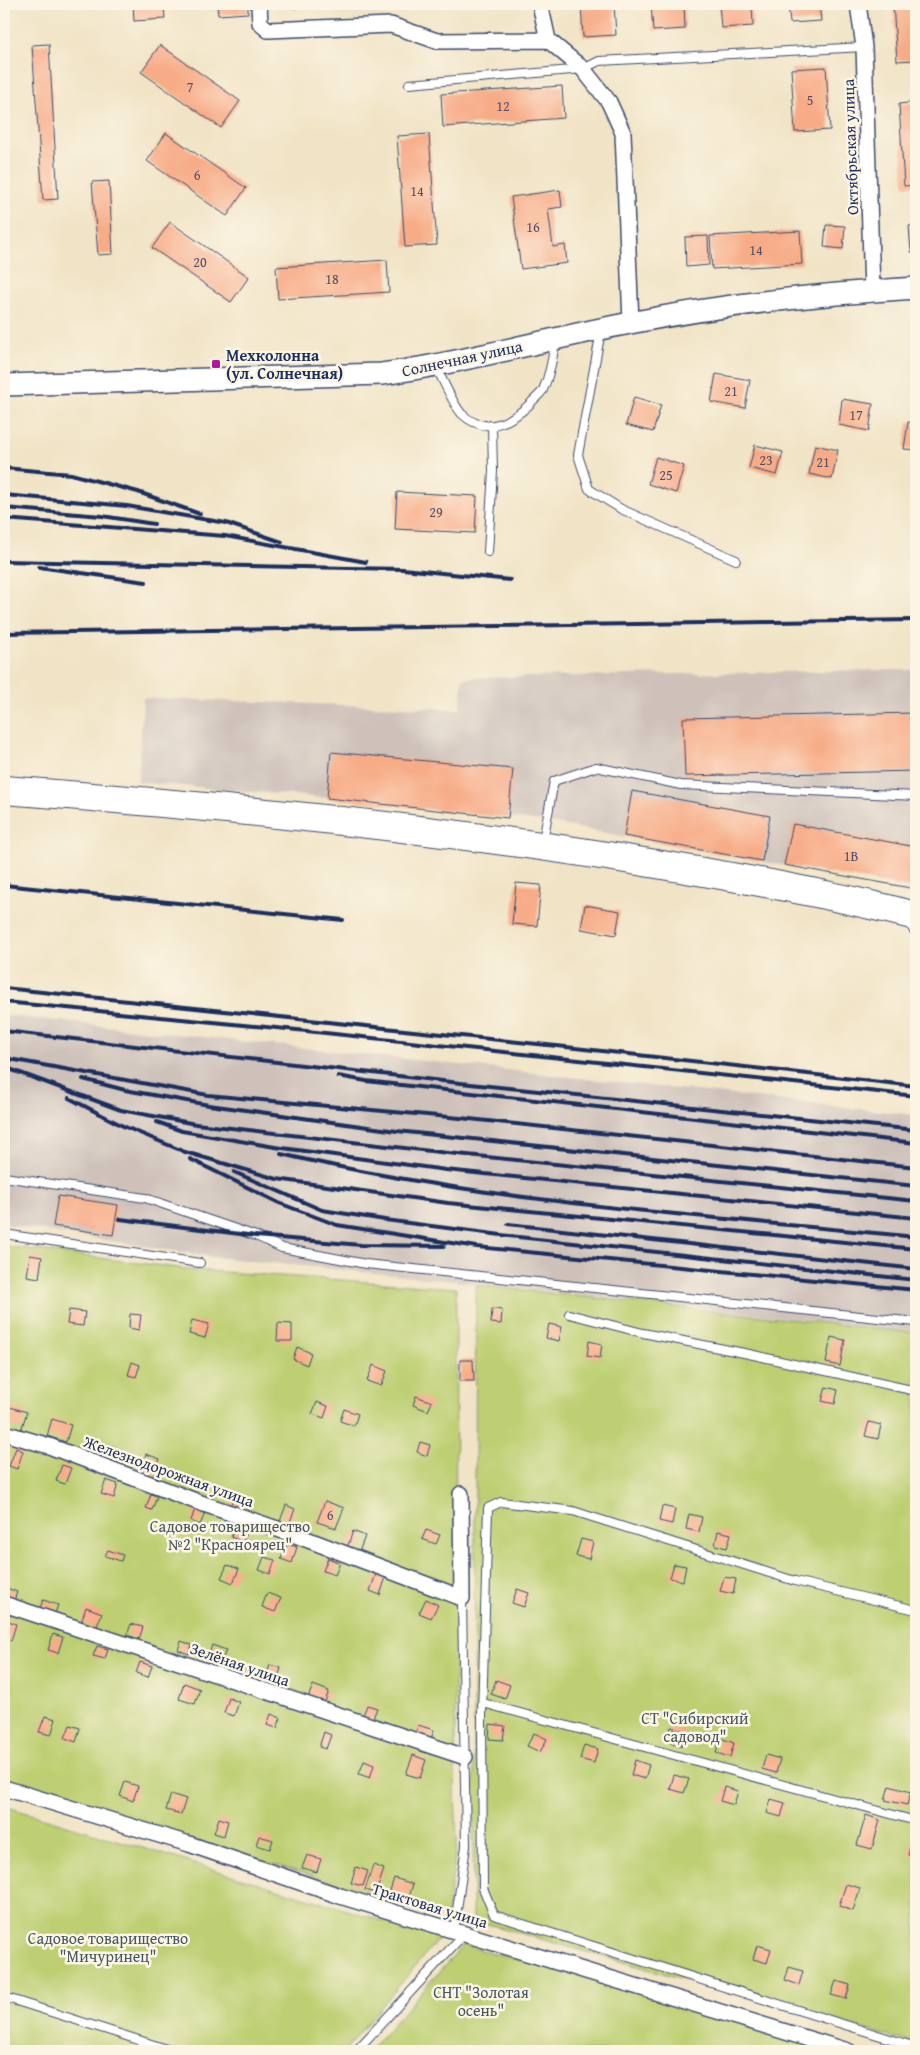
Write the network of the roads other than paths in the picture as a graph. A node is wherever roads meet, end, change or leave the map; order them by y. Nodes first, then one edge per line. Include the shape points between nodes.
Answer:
1 (259, 4) edge
2 (540, 4) edge
3 (858, 4) edge
4 (548, 40) junction
5 (864, 47) junction
6 (583, 69) junction
7 (409, 84) dead end
8 (916, 288) edge
9 (872, 290) junction
10 (631, 322) junction
11 (602, 329) junction
12 (555, 338) junction
13 (436, 366) junction
14 (4, 385) edge
15 (492, 426) junction
16 (488, 552) dead end
17 (736, 560) dead end
18 (4, 790) edge
19 (916, 796) edge
20 (543, 846) junction
21 (908, 914) edge
22 (916, 933) edge
23 (4, 1177) edge
24 (4, 1234) edge
25 (200, 1263) dead end
26 (568, 1314) dead end
27 (916, 1322) edge
28 (916, 1391) edge
29 (4, 1433) edge
30 (461, 1494) dead end
31 (462, 1598) junction
32 (4, 1604) edge
33 (916, 1610) edge
34 (483, 1703) junction
35 (465, 1757) junction
36 (4, 1788) edge
37 (916, 1821) edge
38 (459, 1932) junction
39 (4, 1997) edge
40 (916, 2047) edge
41 (173, 2051) edge
42 (356, 2051) edge
43 (848, 2051) edge

1 - 4 street via 260,23 268,30 391,24 437,41
2 - 4 street
3 - 5 street, Октябрьская улица
4 - 6 street
5 - 6 lane via 600,61
5 - 9 street, Октябрьская улица
6 - 7 lane
6 - 10 street via 609,102 623,133
8 - 9 street, Солнечная улица
9 - 10 street, Солнечная улица via 757,301
10 - 11 street, Солнечная улица
11 - 12 street, Солнечная улица
11 - 17 lane via 578,454 589,489 621,509
12 - 13 street, Солнечная улица
12 - 15 lane via 552,364 542,391 506,422
13 - 14 street, Солнечная улица via 382,374
13 - 15 lane via 462,414
15 - 16 lane
18 - 20 highway via 330,819
19 - 20 lane via 680,785 596,767 554,781
20 - 21 highway via 734,877
21 - 22 lane
23 - 27 lane via 146,1198 282,1248 366,1264
24 - 25 lane
26 - 28 lane
29 - 31 street, Железнодорожная улица via 49,1446
30 - 31 street
31 - 35 lane
32 - 35 street, Зелёная улица
33 - 34 lane via 795,1581 573,1511 501,1502 488,1508
34 - 37 lane
34 - 40 lane via 483,1888 494,1915
35 - 38 lane via 466,1846
36 - 38 street, Трактовая улица
38 - 42 lane
38 - 43 street, Трактовая улица
39 - 41 lane

